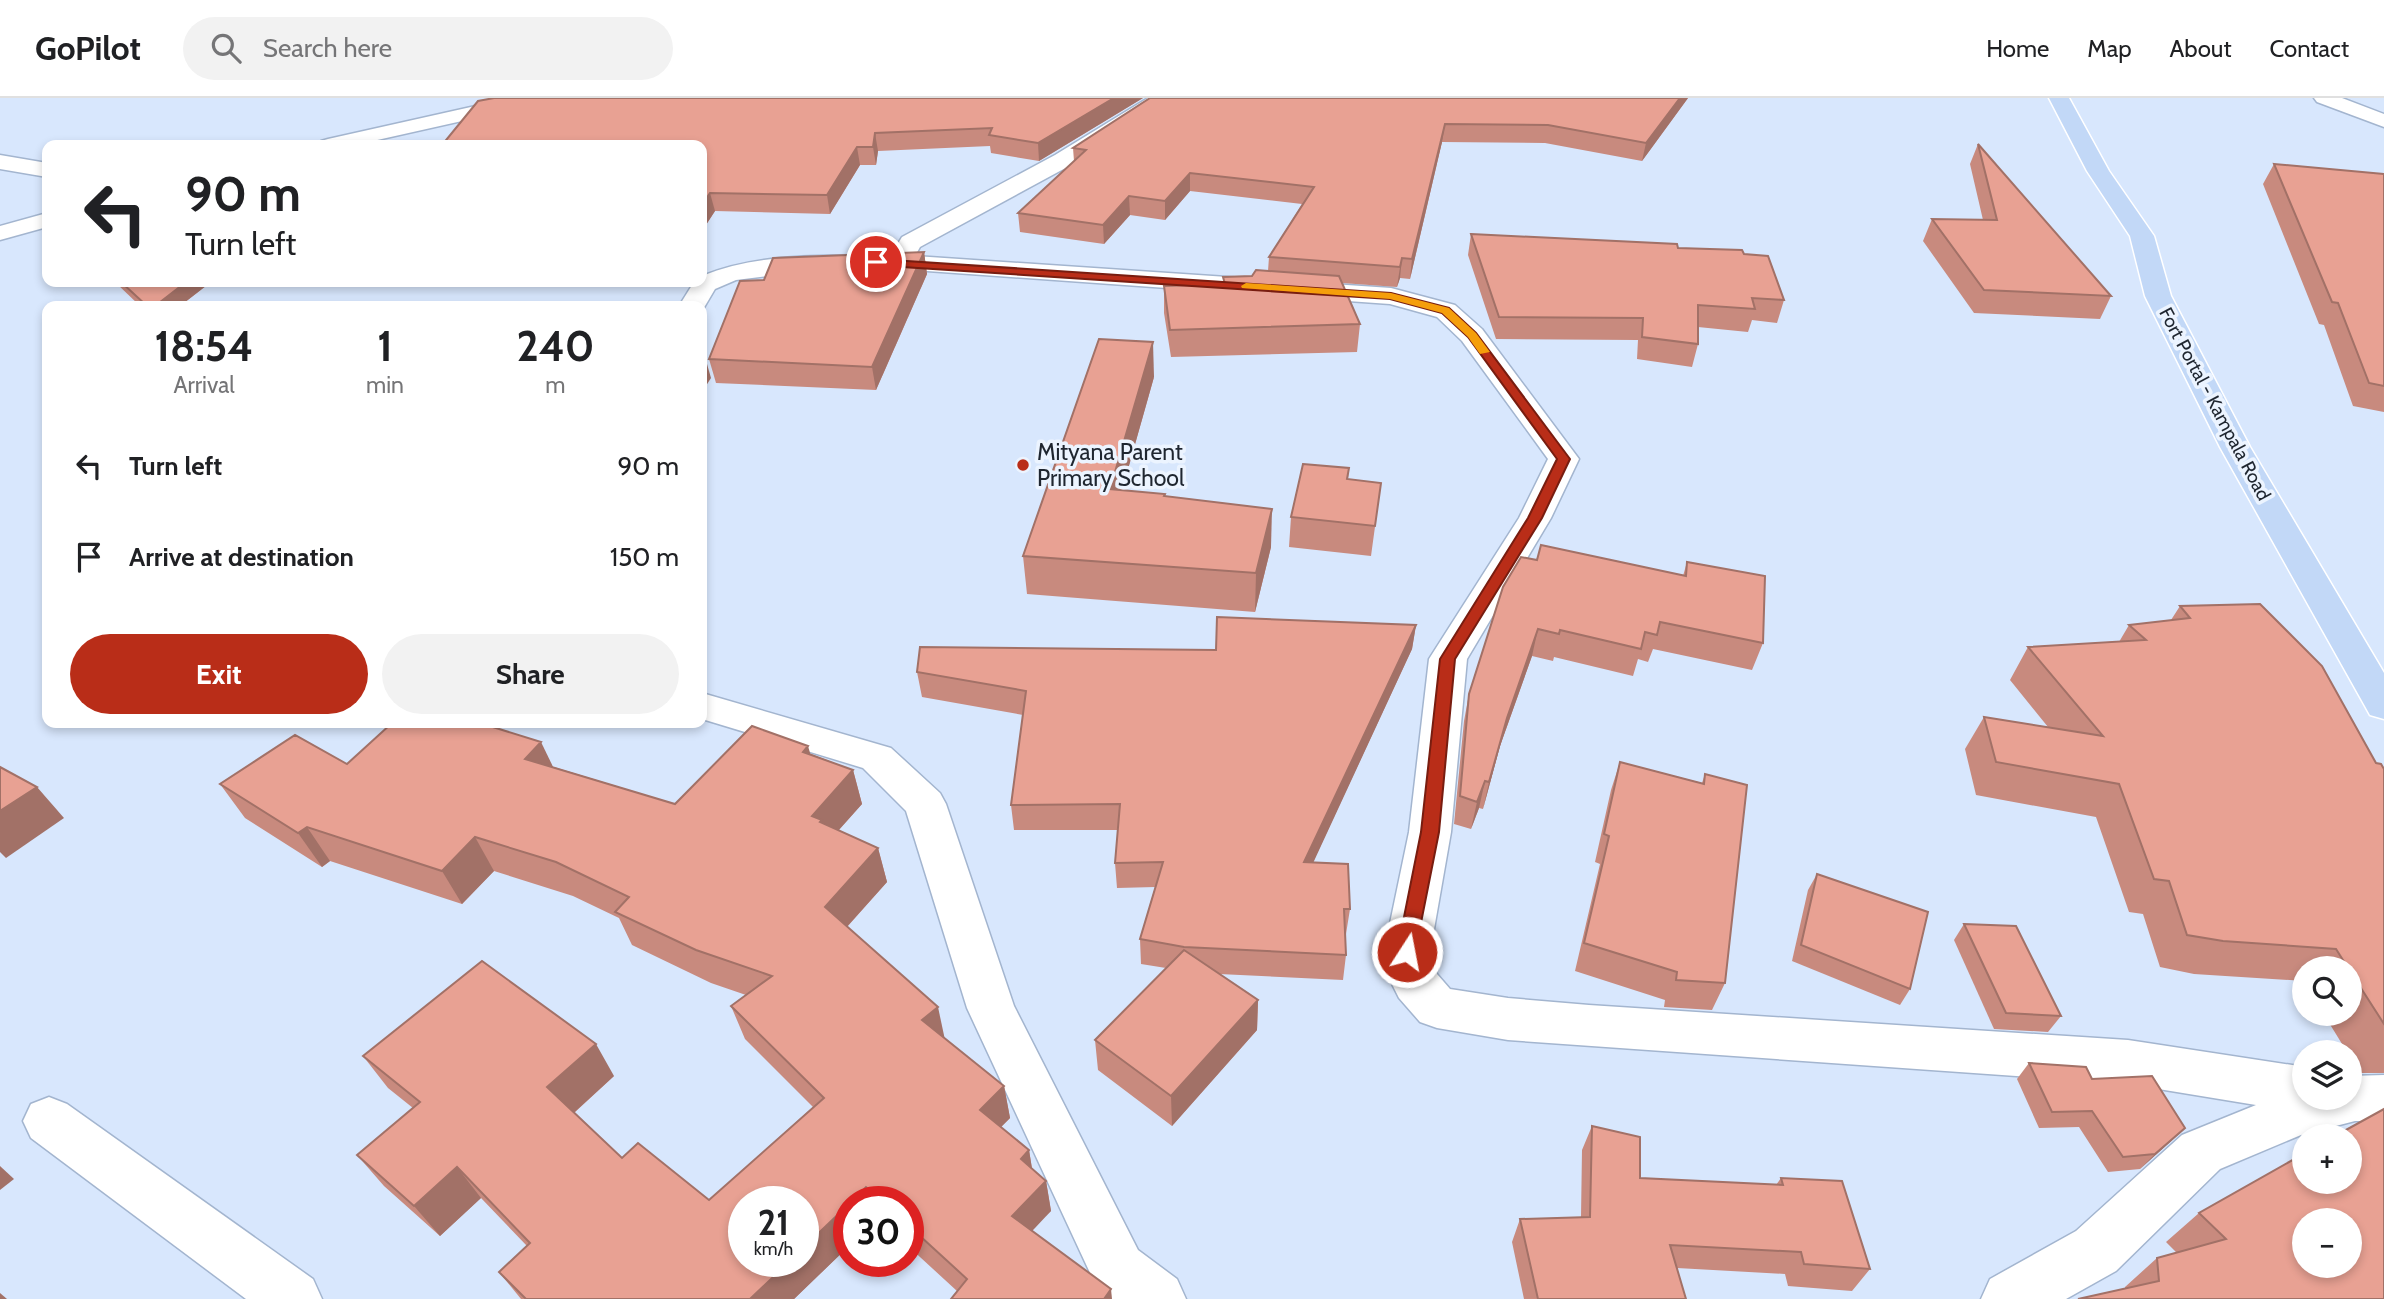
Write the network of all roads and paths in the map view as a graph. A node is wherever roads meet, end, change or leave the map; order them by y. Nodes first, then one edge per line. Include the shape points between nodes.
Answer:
1 (538, 98) edge
2 (1162, 98) edge
3 (2059, 98) edge
4 (2323, 98) edge
5 (513, 101) edge
6 (2384, 121) edge
7 (349, 140) edge
8 (0, 162) edge
9 (42, 169) edge
10 (42, 221) edge
11 (0, 233) edge
12 (899, 262) junction
13 (707, 283) edge
14 (2384, 706) edge
15 (707, 707) edge
16 (2292, 1088) edge
17 (2363, 1098) edge
18 (49, 1121) dead end
19 (293, 1299) edge
20 (1157, 1299) edge
21 (2010, 1299) edge

1 - 5 street
2 - 12 street via 1063,160 911,242
3 - 14 main road, Fort Portal - Kampala Road via 2098,171 2142,236 2158,296 2235,447
4 - 6 street
5 - 7 street
8 - 9 street
10 - 11 street
12 - 13 street via 807,264 731,273
12 - 16 street via 1391,296 1446,311 1472,335 1564,459 1535,518 1448,659 1430,832 1407,952 1416,984 1437,1007 1589,1027 2128,1062
15 - 20 street via 877,758 925,804 991,1008 1118,1270
17 - 21 street via 2296,1113 2201,1152 2096,1251
18 - 19 street

